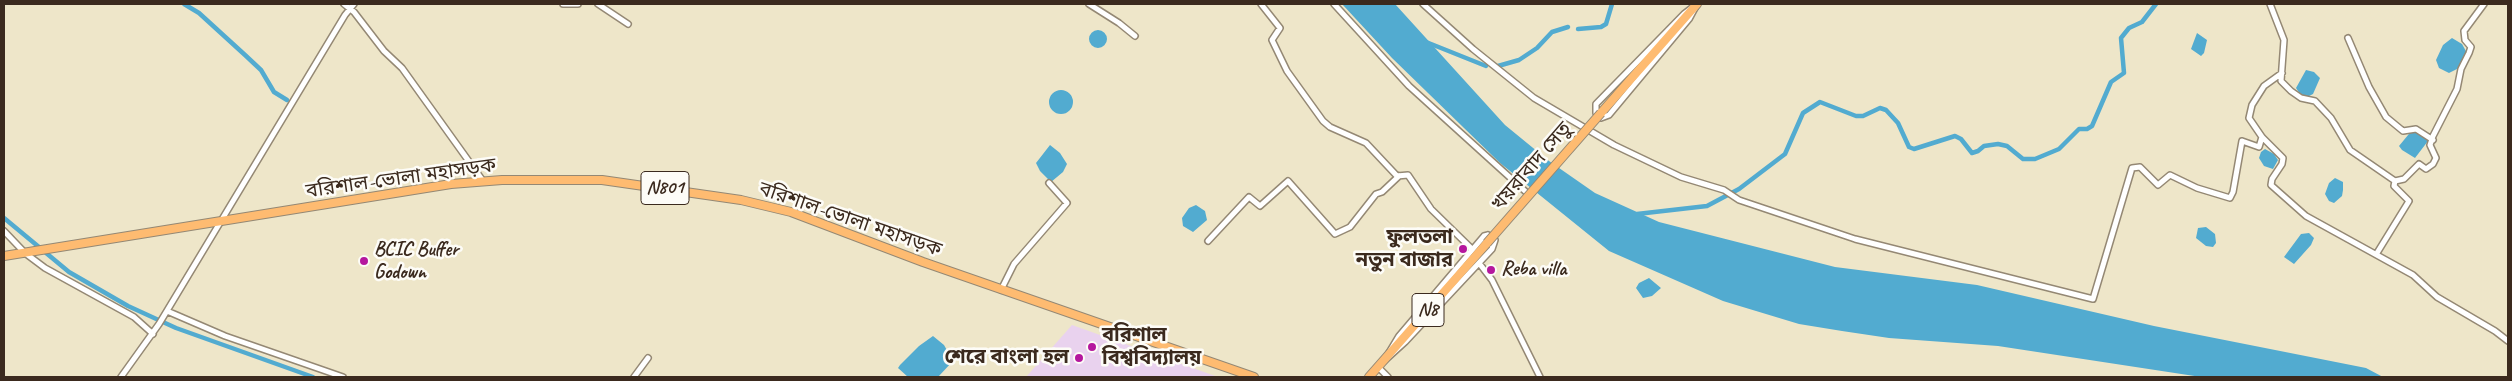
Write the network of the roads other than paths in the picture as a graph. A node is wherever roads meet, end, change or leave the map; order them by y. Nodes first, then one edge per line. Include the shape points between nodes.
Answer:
1 (344, 4) edge
2 (564, 4) edge
3 (578, 4) edge
4 (598, 4) edge
5 (1089, 4) edge
6 (1261, 4) edge
7 (1334, 4) edge
8 (1423, 4) edge
9 (1697, 4) edge
10 (2270, 4) edge
11 (2484, 4) edge
12 (352, 6) edge
13 (628, 24) dead end
14 (1135, 36) dead end
15 (2348, 38) dead end
16 (2282, 73) junction
17 (2262, 137) junction
18 (2433, 140) junction
19 (1399, 176) junction
20 (2395, 180) junction
21 (483, 181) junction
22 (1049, 183) dead end
23 (1526, 192) dead end
24 (219, 223) junction
25 (4, 231) edge
26 (1208, 241) dead end
27 (1472, 248) junction
28 (26, 253) junction
29 (2377, 253) junction
30 (4, 256) edge
31 (1479, 263) junction
32 (1001, 290) junction
33 (166, 313) junction
34 (152, 334) junction
35 (2508, 341) edge
36 (648, 358) dead end
37 (1381, 364) junction
38 (121, 377) edge
39 (343, 377) edge
40 (634, 377) edge
41 (1254, 377) edge
42 (1369, 377) edge
43 (1388, 377) edge
44 (1540, 377) edge

1 - 12 street
2 - 3 street
4 - 13 street
5 - 14 street
6 - 19 street via 1280,28 1272,40 1284,65 1323,121 1366,143
7 - 23 street via 1409,86
8 - 17 street via 1534,98 1591,132 1681,177 1855,239 2093,299 2132,168 2140,167 2158,185 2170,175 2230,198 2242,141 2260,147
9 - 9 street via 1609,115 1601,118 1596,113 1596,104
9 - 37 highway, খয়রাবাদ সেতু / N8, bridge
10 - 16 street via 2284,40
11 - 18 street via 2464,31 2469,53 2461,69 2457,89
12 - 21 street via 384,51 402,68
12 - 24 street
15 - 18 street via 2386,117 2403,131 2416,129
16 - 17 street via 2264,86 2252,105 2249,118
16 - 20 street via 2282,81 2291,91 2301,98 2315,101 2331,118 2350,150
17 - 29 street via 2282,158 2271,185 2306,216
18 - 20 street via 2430,145 2436,158 2433,164 2426,169 2419,164 2404,179
19 - 26 street via 1376,194 1350,227 1335,234 1288,182 1260,206 1249,197
19 - 27 street via 1408,176 1431,209
20 - 29 street via 2394,186 2409,201
21 - 24 highway, বরিশাল-ভোলা মহাসড়ক / N801
21 - 32 highway, বরিশাল-ভোলা মহাসড়ক / N801 via 602,180 741,200 791,212
22 - 32 street via 1067,203 1014,264
24 - 28 highway, বরিশাল-ভোলা মহাসড়ক / N801
24 - 33 street
25 - 28 street
27 - 31 street via 1488,234 1495,240 1492,249
27 - 37 street via 1399,336
28 - 30 highway, বরিশাল-ভোলা মহাসড়ক / N801
28 - 34 street via 45,268 134,317
29 - 35 street via 2413,275 2437,297
31 - 37 street
31 - 44 street via 1496,288
32 - 41 highway, বরিশাল-ভোলা মহাসড়ক / N801
33 - 34 street
33 - 39 street
34 - 38 street
36 - 40 street
37 - 42 highway, N8
37 - 43 street

